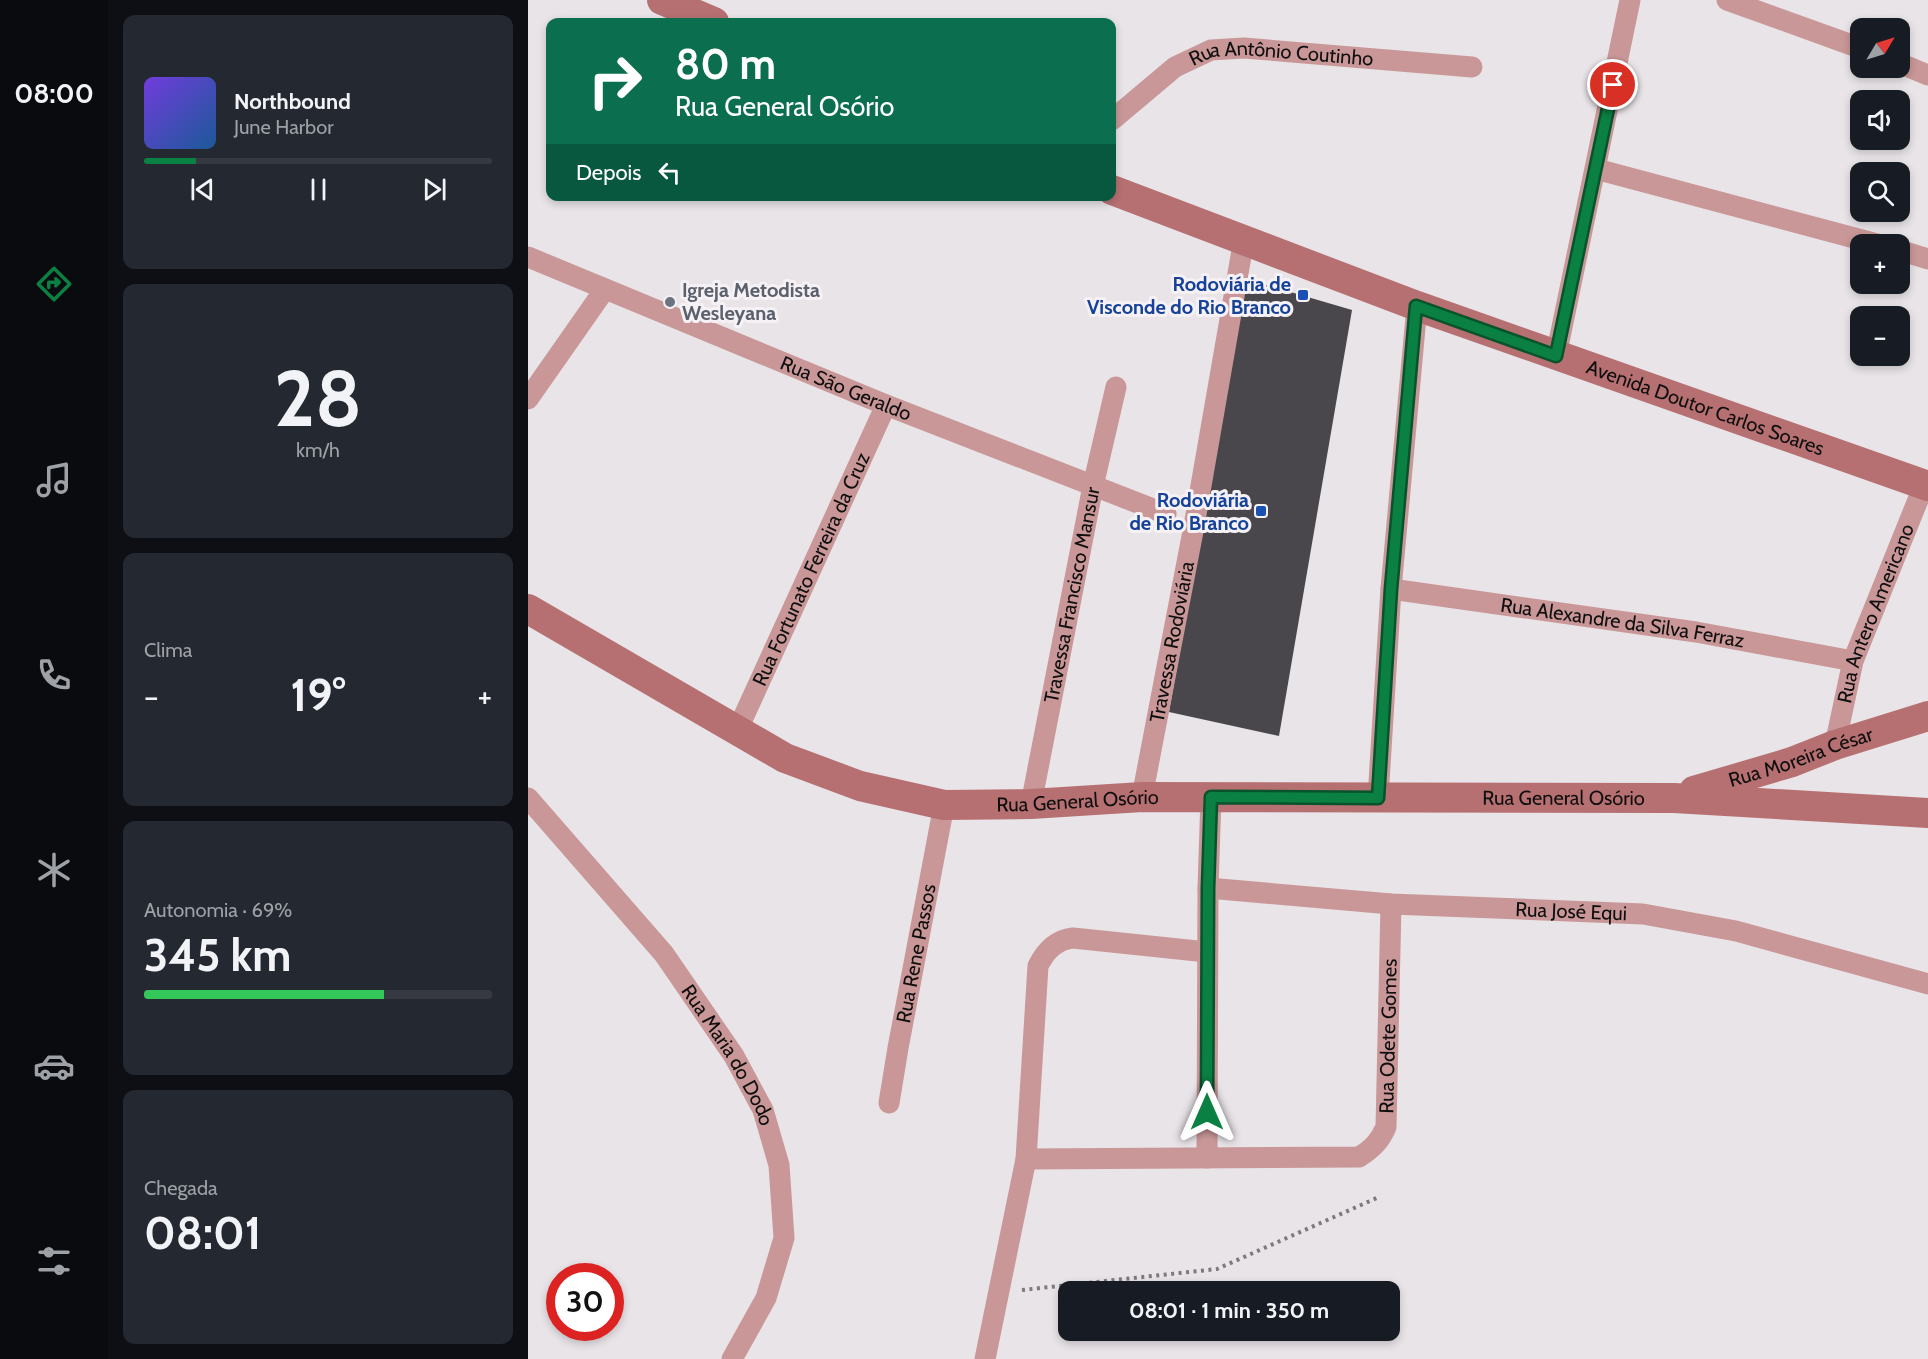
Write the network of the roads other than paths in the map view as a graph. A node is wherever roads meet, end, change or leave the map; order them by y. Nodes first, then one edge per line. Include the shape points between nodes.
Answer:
1 (662, 0) edge
2 (1630, 0) edge
3 (1727, 0) edge
4 (705, 18) edge
5 (1850, 44) edge
6 (1472, 67) dead end
7 (1910, 68) edge
8 (1928, 75) edge
9 (1116, 117) edge
10 (1596, 169) junction
11 (1116, 191) edge
12 (1850, 237) edge
13 (1244, 239) junction
14 (1910, 253) edge
15 (528, 257) edge
16 (1928, 259) edge
17 (605, 289) junction
18 (1416, 306) junction
19 (1556, 356) junction
20 (1116, 387) dead end
21 (528, 399) edge
22 (886, 405) junction
23 (1926, 485) edge
24 (1093, 486) junction
25 (1166, 514) dead end
26 (1391, 589) junction
27 (528, 609) edge
28 (1853, 660) junction
29 (1928, 716) edge
30 (737, 731) junction
31 (1835, 745) junction
32 (1142, 797) junction
33 (1211, 797) junction
34 (528, 798) edge
35 (1378, 798) junction
36 (1674, 798) junction
37 (1031, 804) junction
38 (944, 805) junction
39 (1928, 813) edge
40 (1208, 888) junction
41 (1391, 904) junction
42 (1207, 952) junction
43 (1928, 984) edge
44 (889, 1103) dead end
45 (1207, 1158) junction
46 (1026, 1159) junction
47 (732, 1359) edge
48 (985, 1359) edge

1 - 4 street
2 - 10 street
3 - 5 street
6 - 9 street, Rua Antônio Coutinho via 1244,48 1211,50 1175,67
7 - 8 street
10 - 12 street
10 - 19 street
11 - 13 street, Avenida Doutor Carlos Soares
13 - 18 street, Avenida Doutor Carlos Soares
13 - 32 street, Travessa Rodoviária
14 - 16 street
15 - 17 street, Rua São Geraldo
17 - 21 street
17 - 22 street, Rua São Geraldo
18 - 19 street, Avenida Doutor Carlos Soares
18 - 26 street
19 - 23 street, Avenida Doutor Carlos Soares
20 - 24 street, Travessa Francisco Mansur
22 - 24 street, Rua São Geraldo
22 - 30 street, Rua Fortunato Ferreira da Cruz
23 - 28 street, Rua Antero Americano
24 - 25 street, Rua São Geraldo
24 - 37 street, Travessa Francisco Mansur
26 - 28 street, Rua Alexandre da Silva Ferraz via 1696,632
26 - 35 street
27 - 30 street, Rua General Osório
28 - 31 street, Rua Antero Americano
29 - 31 street, Rua Moreira César
30 - 38 street, Rua General Osório via 785,758 860,786
31 - 36 street, Rua Moreira César
32 - 33 street, Rua General Osório
32 - 37 street, Rua General Osório
33 - 35 street, Rua General Osório
33 - 40 street
34 - 47 street, Rua Maria do Dodo via 664,954 734,1056 763,1110 779,1165 784,1238 766,1298
35 - 36 street, Rua General Osório
36 - 39 street
37 - 38 street, Rua General Osório
38 - 44 street, Rua Rene Passos
40 - 41 street, Rua José Equi
40 - 42 street
41 - 43 street, Rua José Equi via 1643,914 1736,931
41 - 45 street, Rua Odete Gomes via 1386,1127 1381,1139 1359,1157
42 - 45 street
42 - 46 street via 1073,938 1061,940 1043,956 1038,966
45 - 46 street
46 - 48 street

